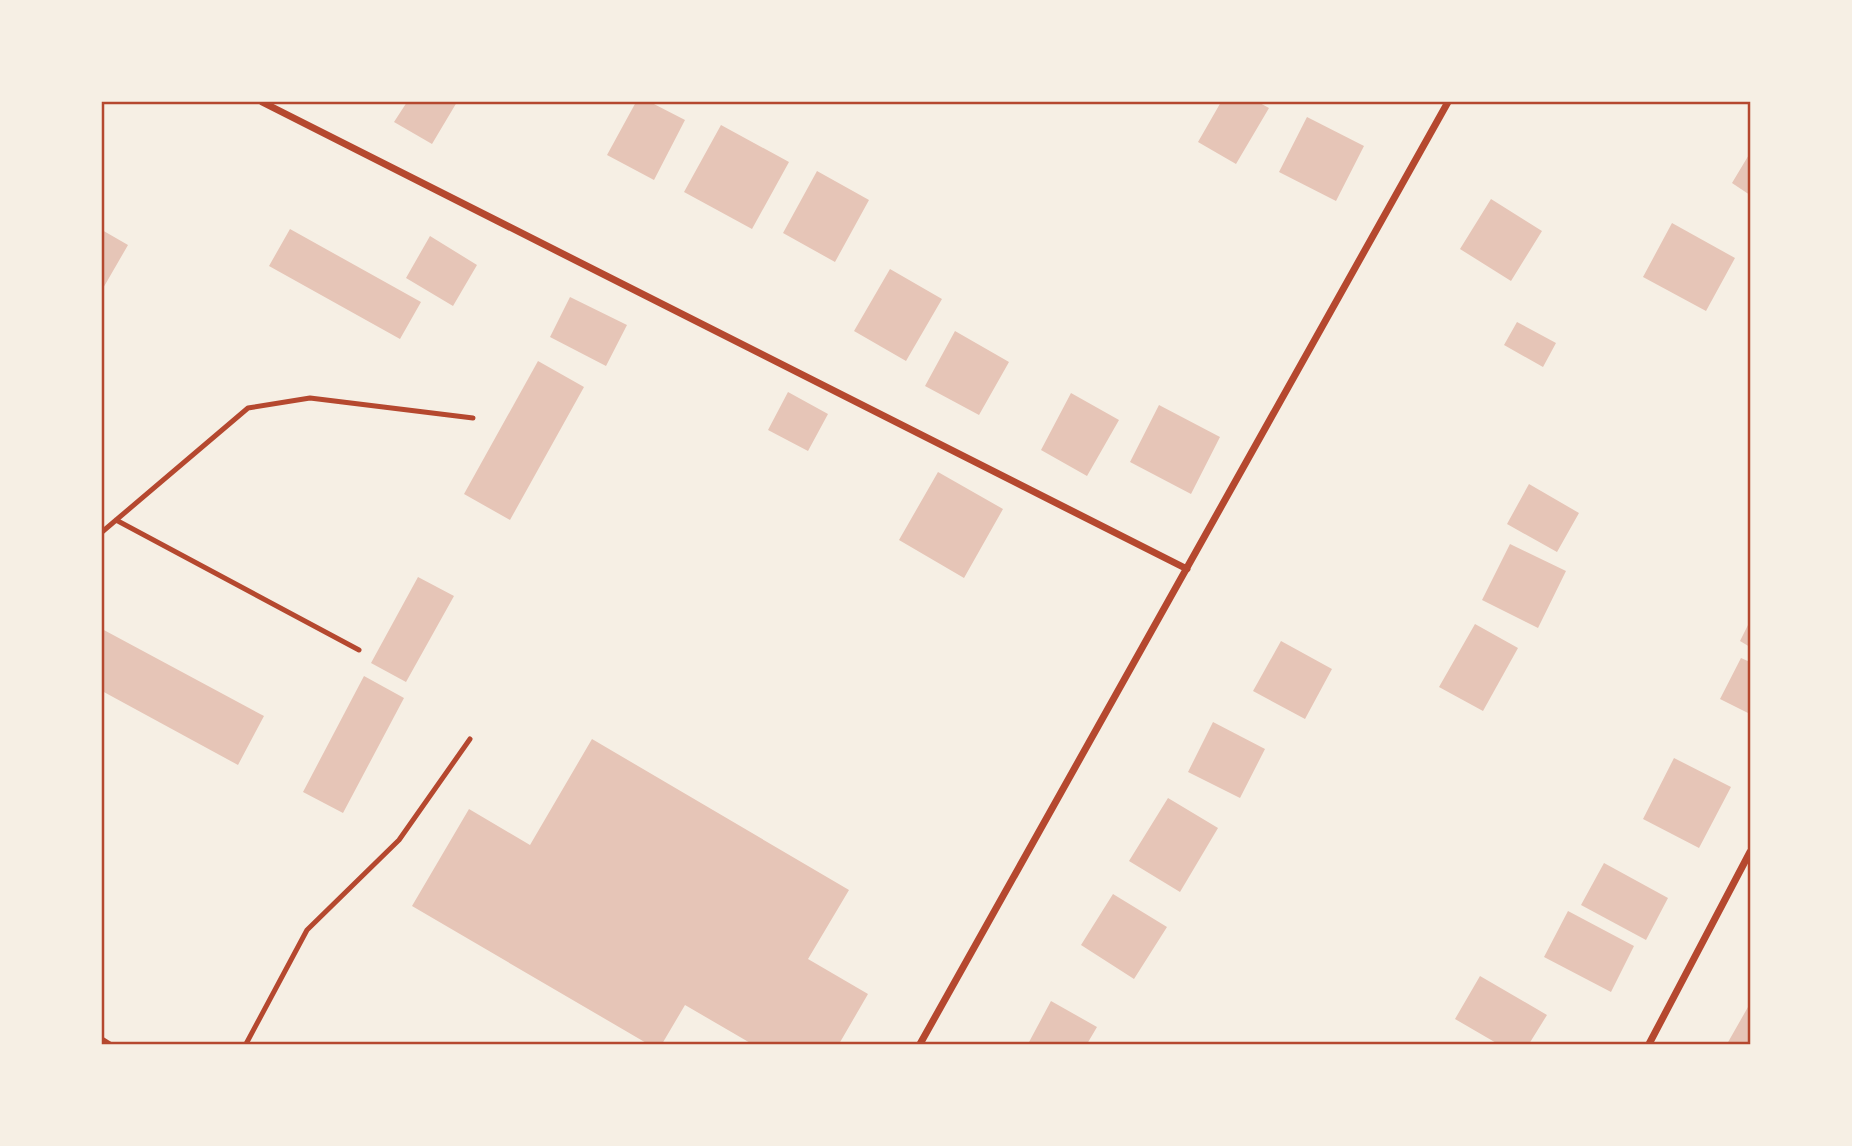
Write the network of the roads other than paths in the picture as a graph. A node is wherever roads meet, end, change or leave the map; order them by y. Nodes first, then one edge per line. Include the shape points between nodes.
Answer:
1 (262, 102) edge
2 (1448, 102) edge
3 (473, 418) dead end
4 (116, 520) junction
5 (102, 532) edge
6 (1186, 569) junction
7 (359, 650) dead end
8 (470, 739) dead end
9 (1751, 852) edge
10 (102, 1039) edge
11 (110, 1045) edge
12 (246, 1045) edge
13 (920, 1045) edge
14 (1649, 1045) edge

1 - 6 street
2 - 6 street
3 - 4 lane via 310,398 248,408
4 - 5 lane
4 - 7 lane
6 - 13 street
8 - 12 lane via 399,840 307,930
9 - 14 street
10 - 11 lane

